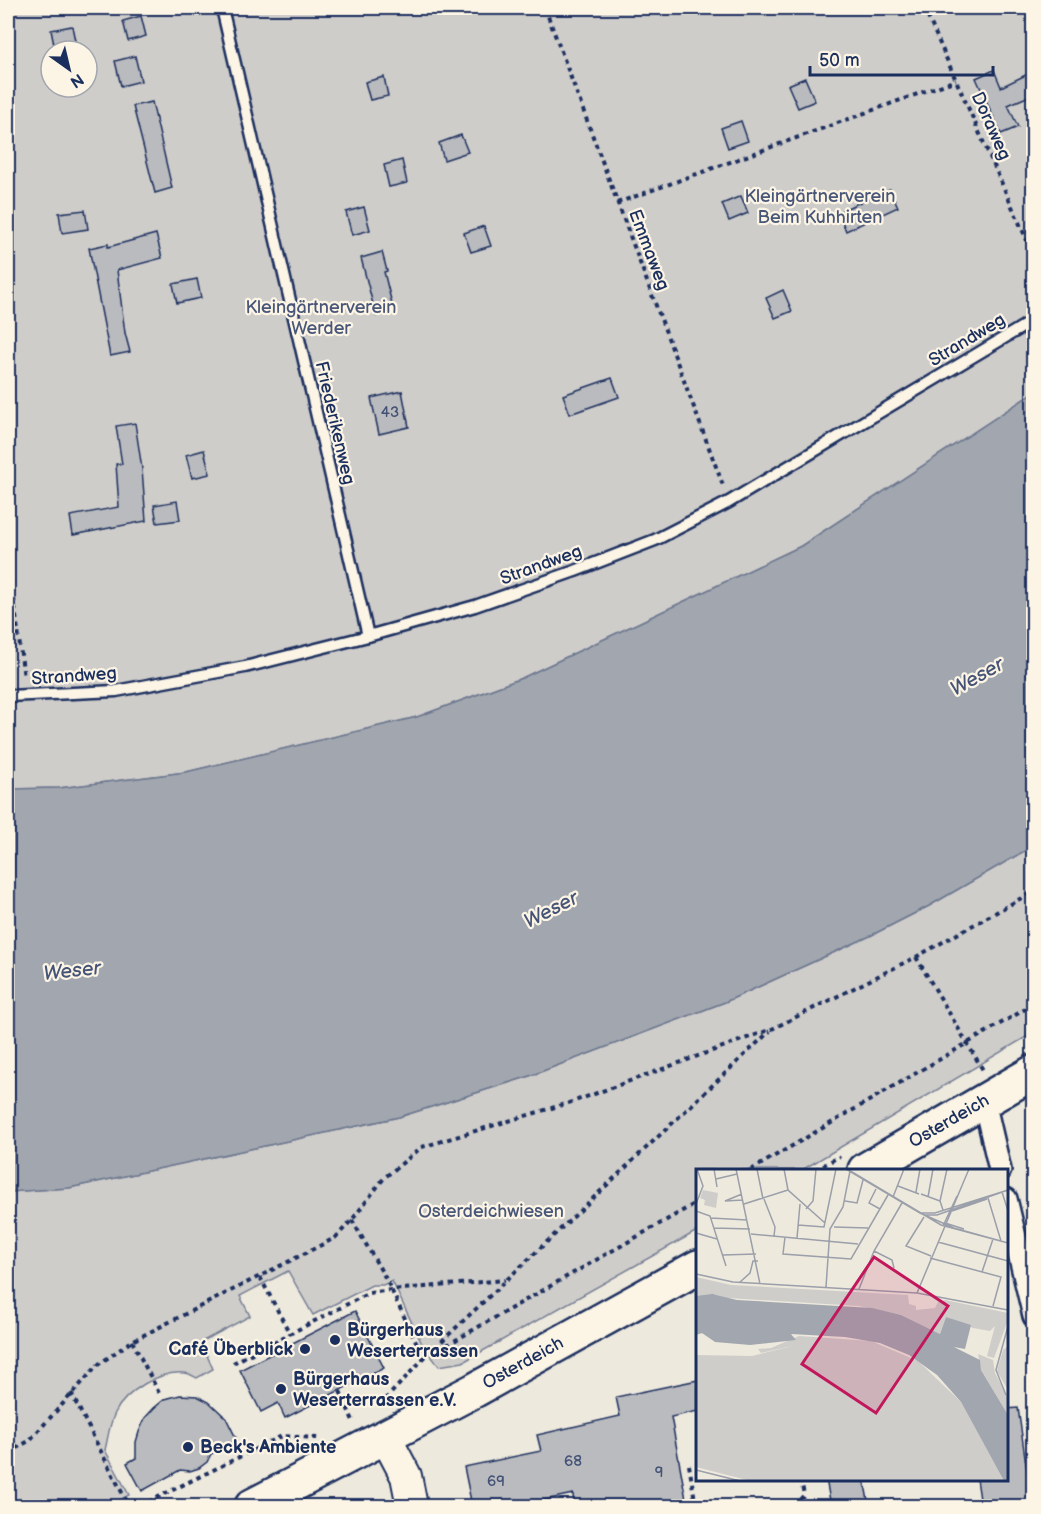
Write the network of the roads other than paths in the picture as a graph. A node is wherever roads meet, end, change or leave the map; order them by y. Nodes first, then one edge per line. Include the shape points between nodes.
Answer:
1 (222, 8) edge
2 (1034, 320) edge
3 (368, 636) junction
4 (8, 696) edge
5 (1034, 1072) edge
6 (991, 1098) junction
7 (867, 1169) edge
8 (1000, 1169) edge
9 (1008, 1207) edge
10 (696, 1268) edge
11 (1034, 1316) edge
12 (374, 1423) junction
13 (252, 1506) edge
14 (412, 1506) edge

1 - 3 lane, Friederikenweg
2 - 3 lane, Strandweg via 729,502 655,540 475,606
3 - 4 lane, Strandweg via 245,667 116,691
5 - 6 main road, Osterdeich
6 - 7 main road, Osterdeich
6 - 8 street
9 - 11 street
10 - 12 main road, Osterdeich
12 - 13 main road, Osterdeich
12 - 14 street via 406,1476

